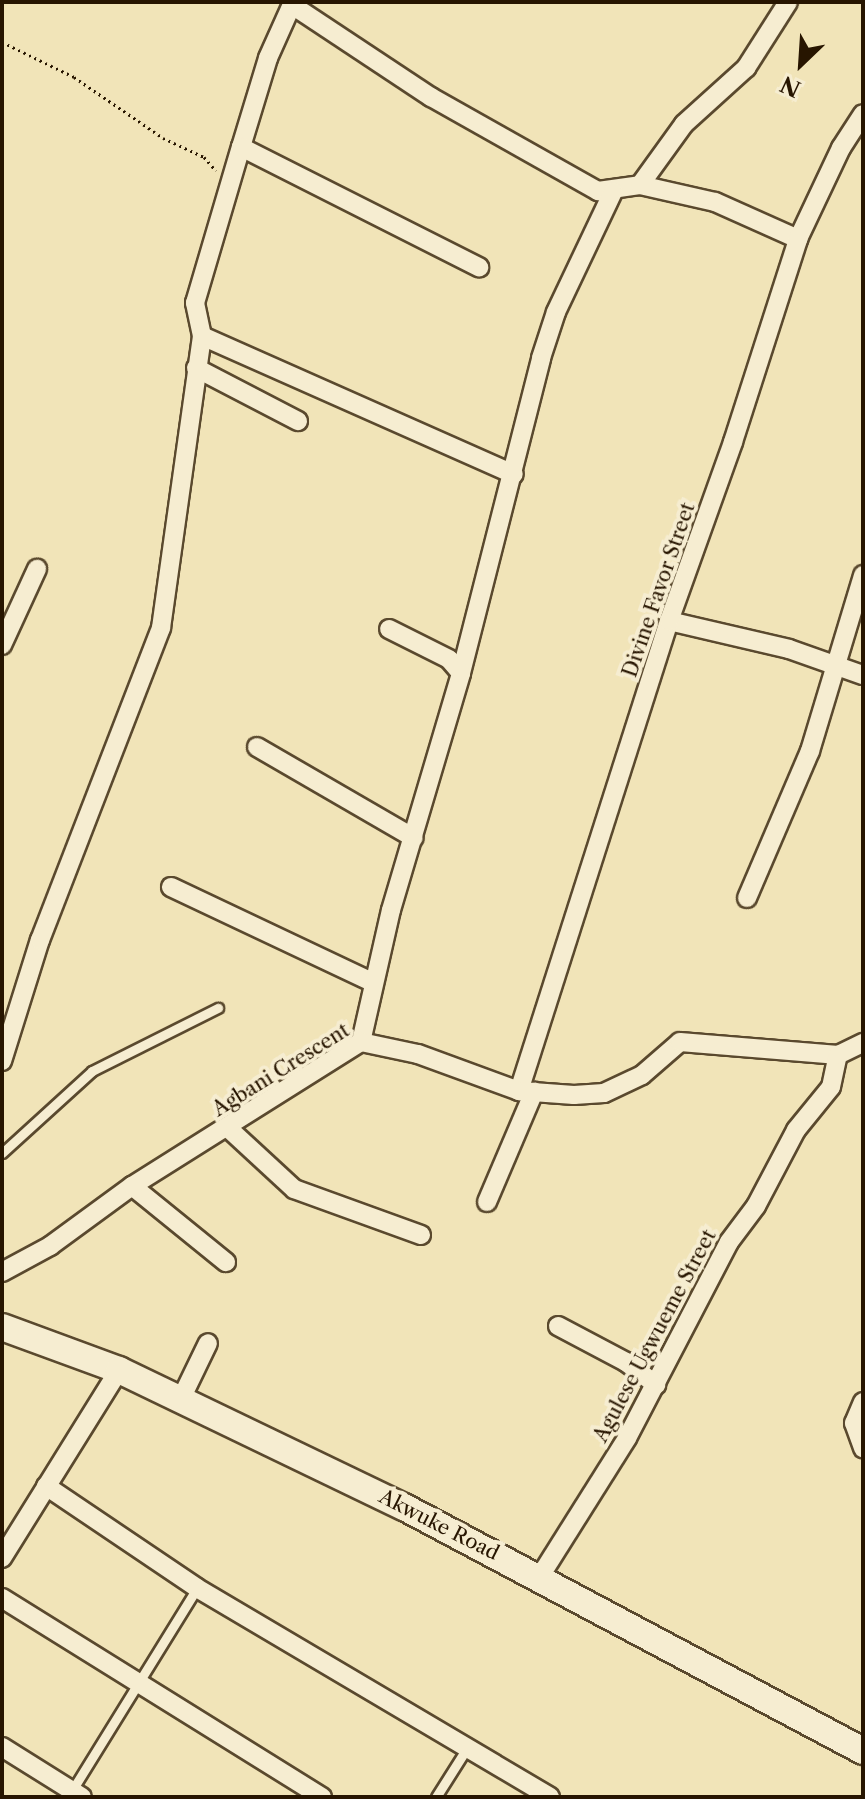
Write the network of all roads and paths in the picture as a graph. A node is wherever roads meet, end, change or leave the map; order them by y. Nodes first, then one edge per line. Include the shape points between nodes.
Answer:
1 (788, 2) edge
2 (293, 3) edge
3 (2, 42) edge
4 (863, 114) edge
5 (241, 147) junction
6 (640, 185) junction
7 (229, 186) junction
8 (613, 192) junction
9 (798, 239) junction
10 (479, 267) dead end
11 (202, 336) junction
12 (196, 368) junction
13 (298, 421) dead end
14 (514, 474) junction
15 (37, 569) dead end
16 (863, 575) edge
17 (669, 621) junction
18 (389, 629) dead end
19 (2, 645) edge
20 (839, 666) junction
21 (461, 673) junction
22 (863, 675) edge
23 (257, 747) dead end
24 (414, 838) junction
25 (171, 887) dead end
26 (747, 898) dead end
27 (372, 982) junction
28 (218, 1008) dead end
29 (361, 1042) junction
30 (861, 1045) edge
31 (838, 1055) junction
32 (2, 1061) edge
33 (527, 1091) junction
34 (228, 1128) junction
35 (2, 1153) edge
36 (132, 1186) junction
37 (487, 1202) dead end
38 (421, 1235) dead end
39 (226, 1262) dead end
40 (2, 1272) edge
41 (558, 1326) dead end
42 (2, 1327) edge
43 (208, 1343) dead end
44 (119, 1370) junction
45 (656, 1385) junction
46 (180, 1401) junction
47 (863, 1403) edge
48 (863, 1448) edge
49 (46, 1486) junction
50 (2, 1558) edge
51 (539, 1578) junction
52 (197, 1588) junction
53 (2, 1598) edge
54 (136, 1686) junction
55 (469, 1745) junction
56 (2, 1747) edge
57 (863, 1751) edge
58 (74, 1795) edge
59 (322, 1797) edge
60 (436, 1797) edge
61 (550, 1797) edge

1 - 6 street via 746,68 684,124
2 - 5 street via 268,58
2 - 8 street via 431,97 578,182
3 - 7 path via 74,77 163,138 204,157
4 - 9 street, Divine Favor Street
5 - 7 street
5 - 10 street
6 - 8 street
6 - 9 street via 715,202
7 - 11 street via 222,223 199,276 195,303
8 - 14 street via 556,312
9 - 17 street, Divine Favor Street
11 - 12 street
11 - 14 street
12 - 13 street
12 - 32 street via 161,628 40,940
14 - 21 street
15 - 19 street
16 - 20 street
17 - 20 street
17 - 33 street, Divine Favor Street
18 - 21 street via 449,659
20 - 22 street
20 - 26 street via 810,751
21 - 24 street
23 - 24 street
24 - 27 street
25 - 27 street
27 - 29 street
28 - 35 lane via 92,1071
29 - 33 street, Agbani Crescent via 418,1054
29 - 34 street, Agbani Crescent
30 - 31 street
31 - 33 street, Agbani Crescent via 688,1040 666,1051 642,1075 604,1093
31 - 45 street, Agulese Ugwueme Street via 831,1087 796,1130 756,1206 729,1242
33 - 37 street, Divine Favor Street
34 - 36 street, Agbani Crescent
34 - 38 street via 294,1189
36 - 39 street
36 - 40 street, Agbani Crescent via 50,1246
41 - 45 street via 626,1362
42 - 44 main road, Akwuke Road
43 - 46 street
44 - 46 main road, Akwuke Road
44 - 49 street
45 - 51 street, Agulese Ugwueme Street
46 - 51 main road, Akwuke Road
47 - 48 street via 854,1423
49 - 50 street
49 - 52 street
51 - 57 main road, Akwuke Road
52 - 54 lane
52 - 55 street
53 - 54 street
54 - 58 lane
54 - 59 street
55 - 60 lane
55 - 61 street
56 - 58 street

